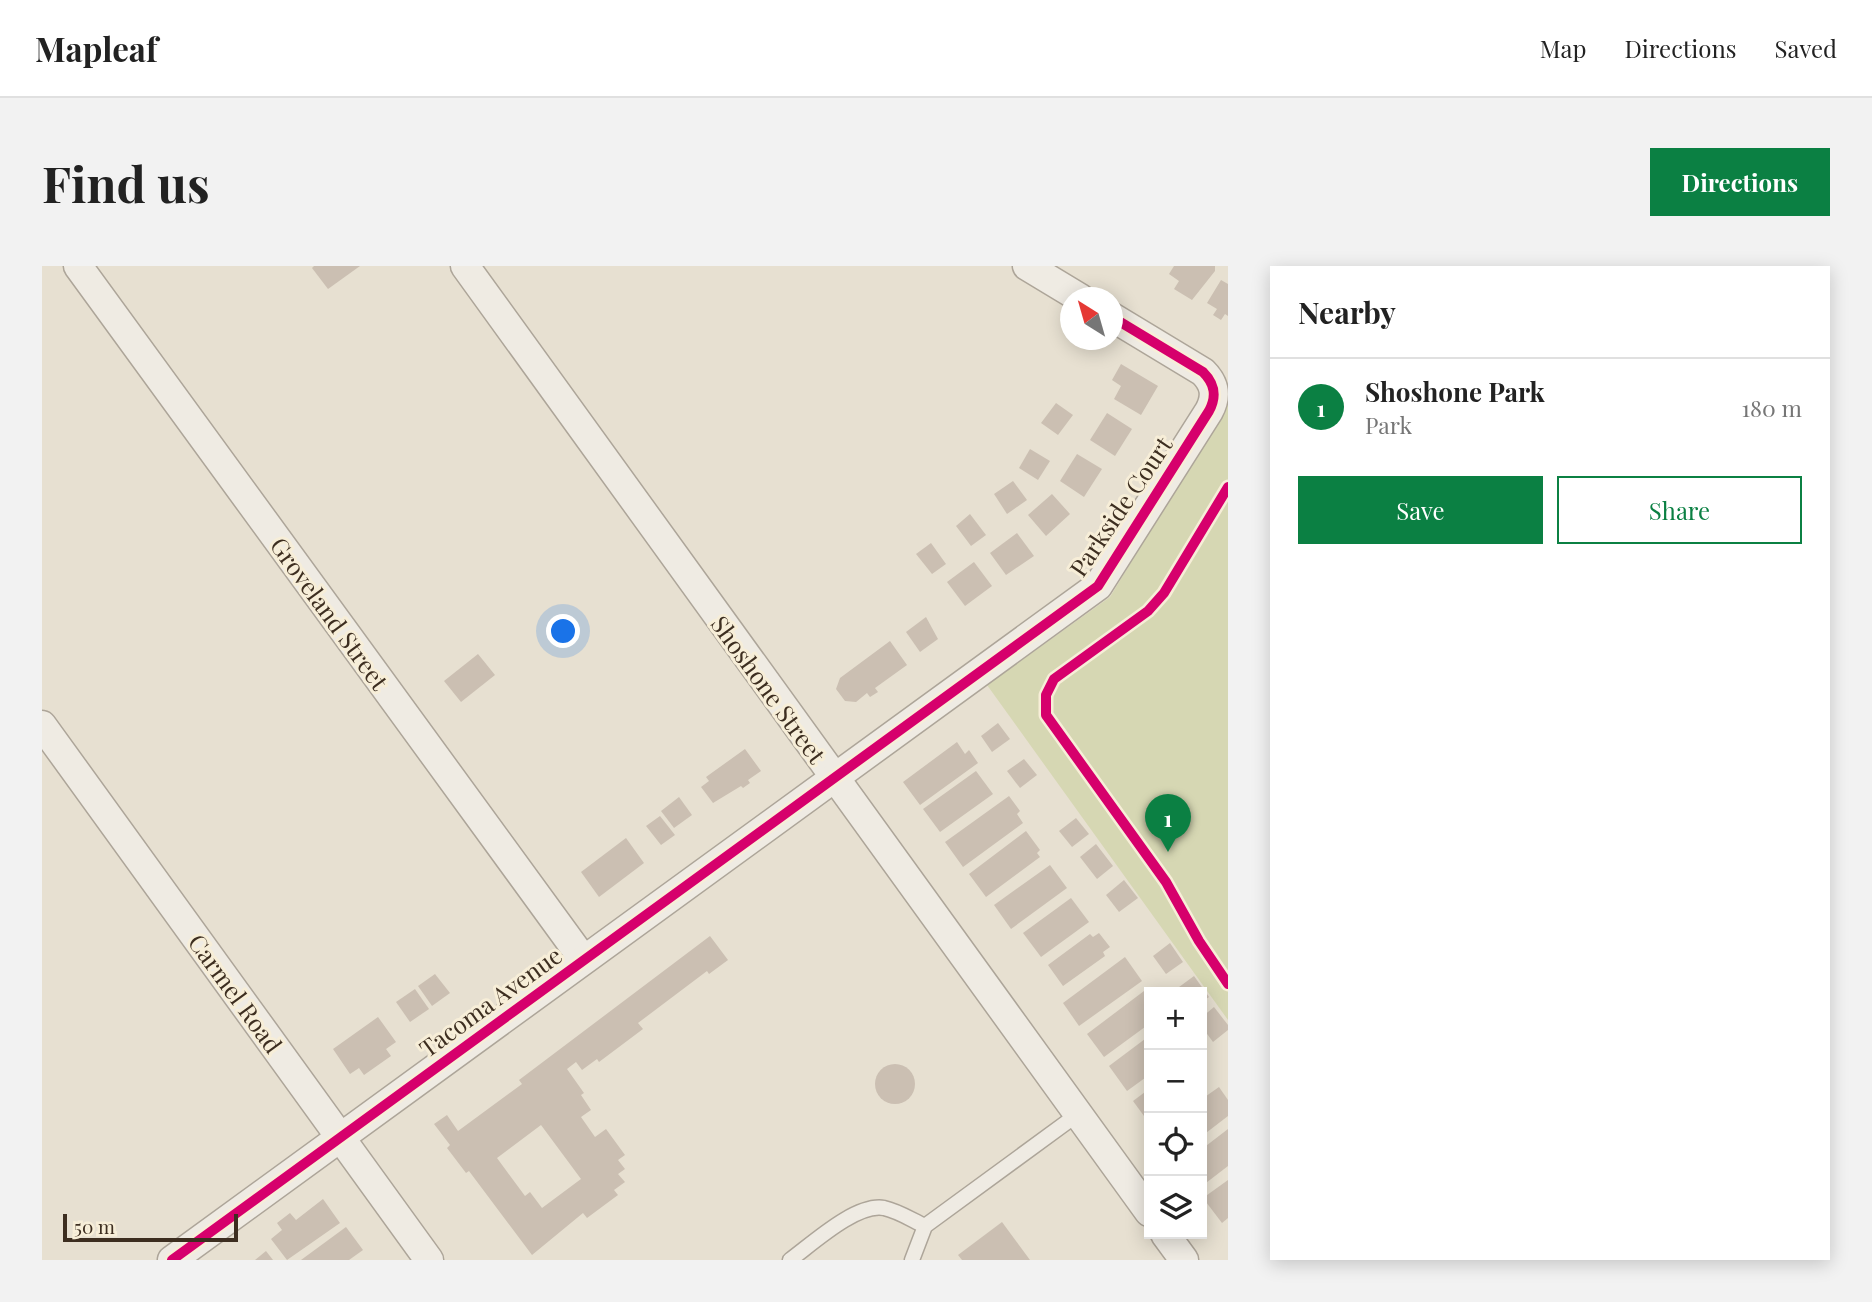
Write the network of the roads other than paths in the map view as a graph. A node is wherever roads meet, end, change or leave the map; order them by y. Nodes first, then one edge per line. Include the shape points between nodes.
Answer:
1 (78, 266) edge
2 (465, 266) edge
3 (1027, 266) edge
4 (1062, 287) edge
5 (1123, 324) edge
6 (42, 725) edge
7 (833, 778) junction
8 (583, 959) junction
9 (1078, 1114) junction
10 (341, 1137) junction
11 (1144, 1205) edge
12 (925, 1226) junction
13 (1169, 1239) edge
14 (172, 1260) edge
15 (429, 1260) edge
16 (790, 1260) edge
17 (912, 1260) edge
18 (1184, 1260) edge

1 - 8 street, Groveland Street
2 - 7 street, Shoshone Street
3 - 4 street
5 - 7 street, Parkside Court via 1203,372 1214,388 1209,411 1098,586
6 - 10 street, Carmel Road
7 - 8 street, Tacoma Avenue
7 - 9 street, Shoshone Street
8 - 10 street, Tacoma Avenue
9 - 11 street, Shoshone Street
9 - 12 lane
10 - 14 street, Tacoma Avenue
10 - 15 street, Carmel Road
12 - 16 lane via 885,1208 869,1209 844,1220
12 - 17 lane
13 - 18 street

